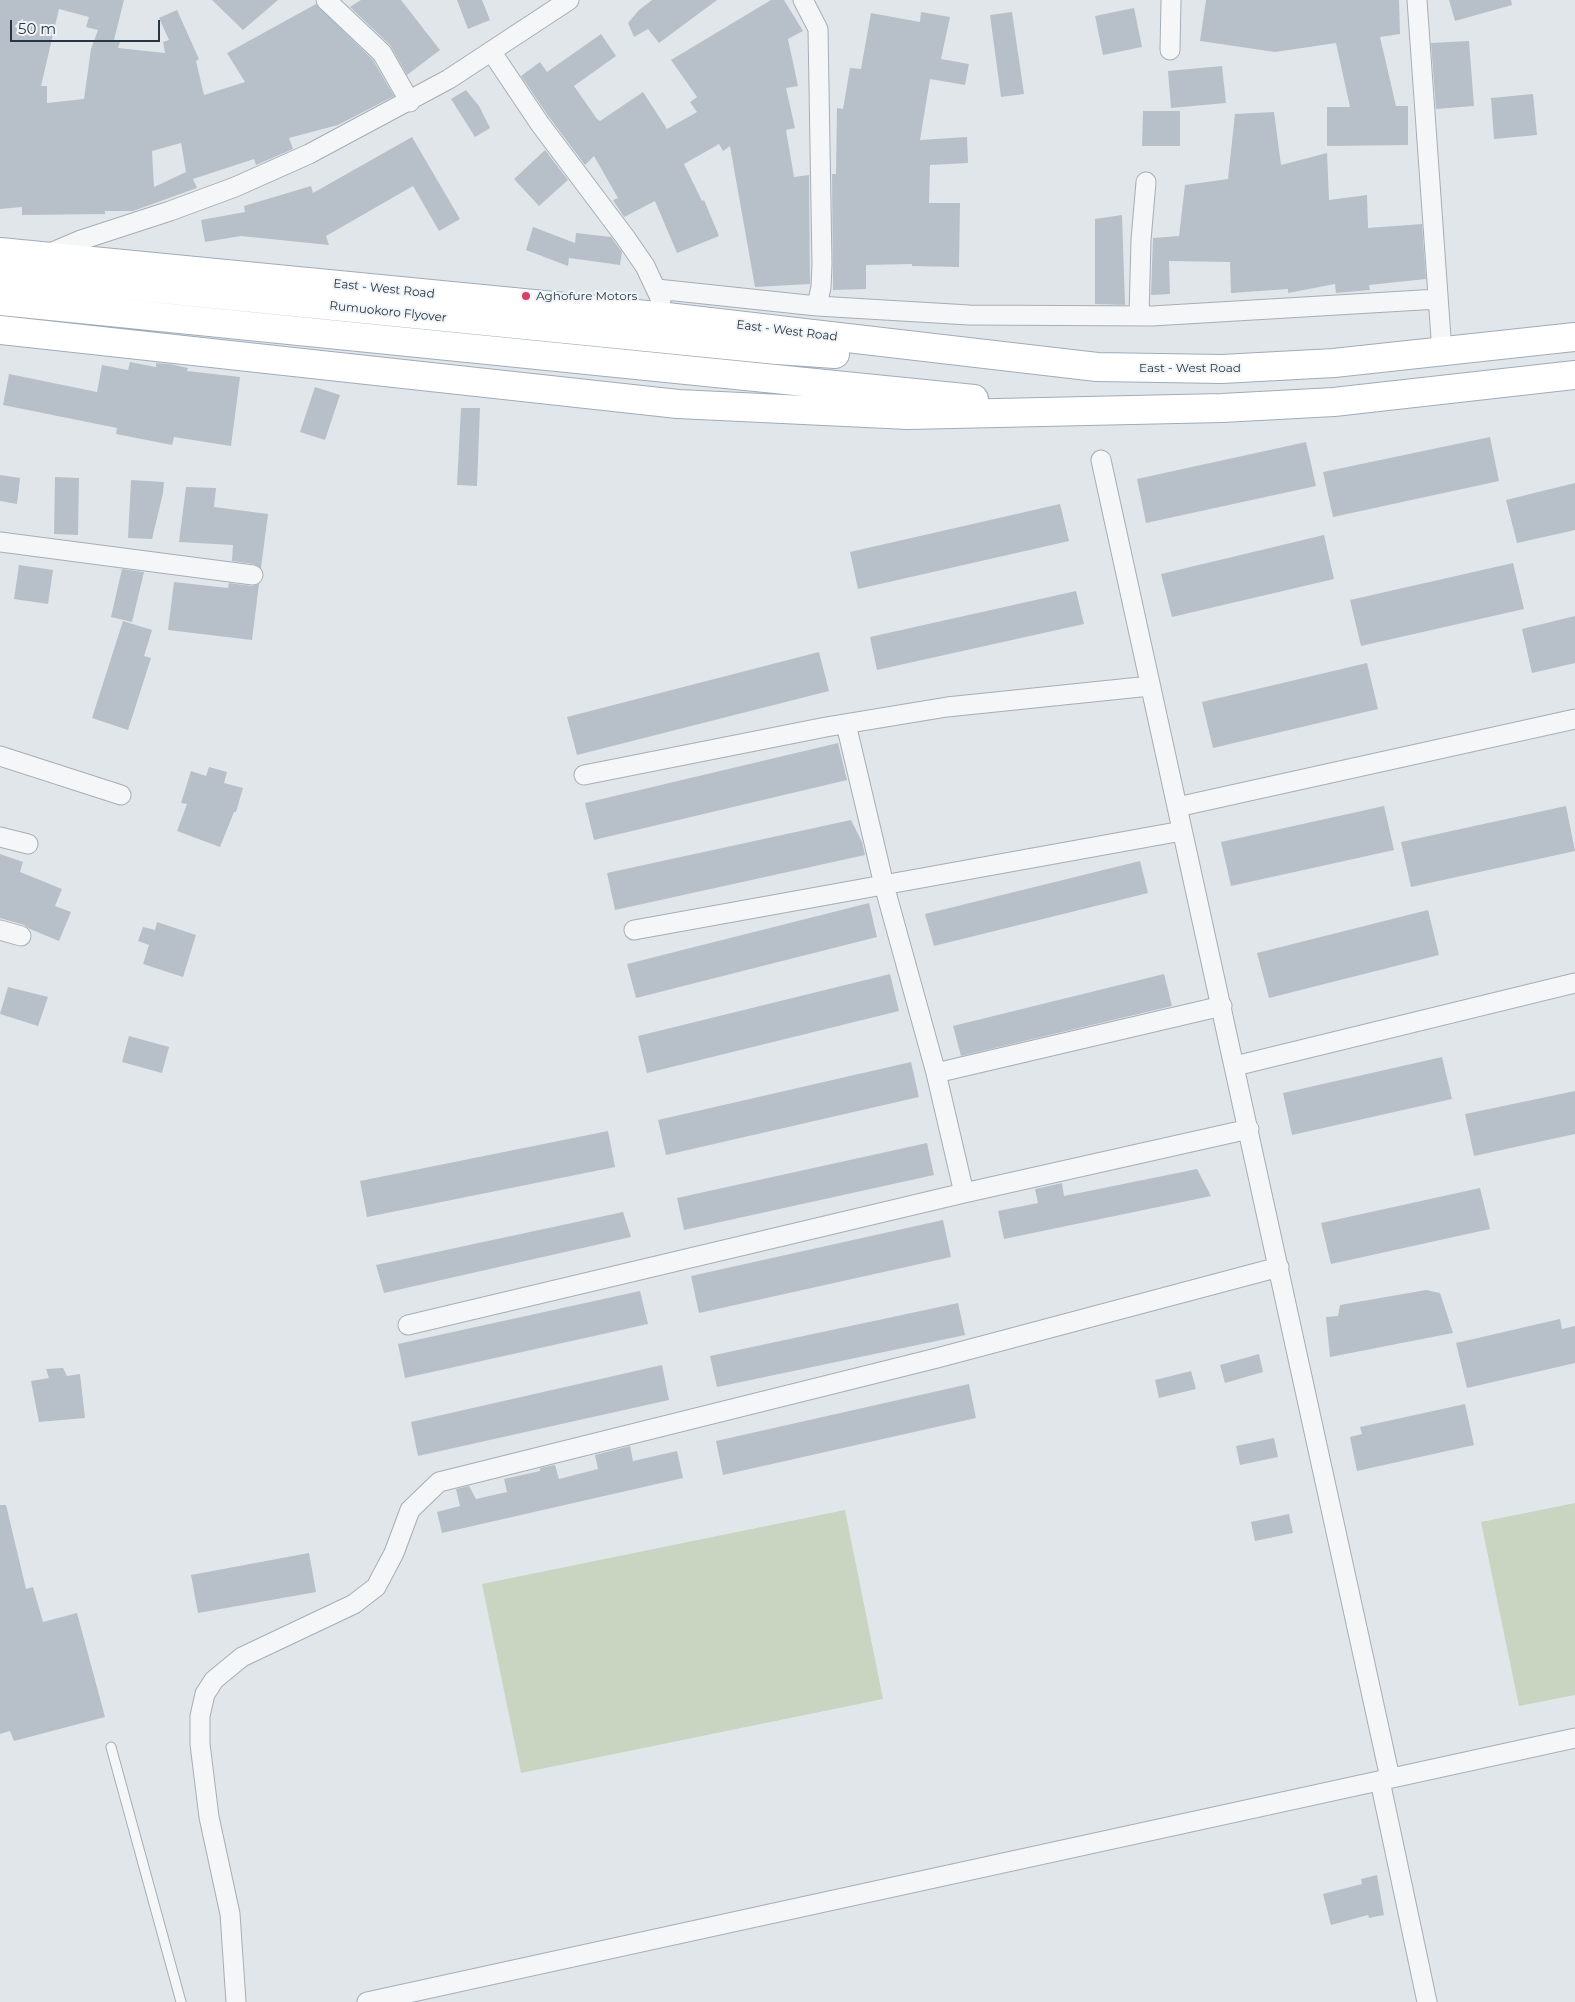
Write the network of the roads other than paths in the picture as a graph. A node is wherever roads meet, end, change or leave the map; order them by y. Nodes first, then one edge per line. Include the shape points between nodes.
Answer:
1 (326, 0) edge
2 (569, 0) edge
3 (803, 0) edge
4 (1171, 0) edge
5 (1417, 0) edge
6 (1170, 50) dead end
7 (491, 51) junction
8 (410, 102) junction
9 (1146, 182) dead end
10 (0, 243) edge
11 (0, 252) edge
12 (32, 255) junction
13 (0, 274) edge
14 (657, 289) junction
15 (1438, 299) junction
16 (0, 301) edge
17 (817, 306) junction
18 (1139, 316) junction
19 (667, 317) junction
20 (0, 330) edge
21 (1575, 337) edge
22 (1442, 352) junction
23 (1097, 367) junction
24 (1575, 375) edge
25 (1088, 410) junction
26 (1101, 460) dead end
27 (0, 542) edge
28 (253, 575) dead end
29 (1150, 686) junction
30 (1575, 719) edge
31 (846, 724) junction
32 (0, 756) edge
33 (584, 775) dead end
34 (121, 794) dead end
35 (1177, 807) junction
36 (1182, 831) junction
37 (0, 837) edge
38 (28, 844) dead end
39 (884, 885) junction
40 (0, 930) edge
41 (634, 930) dead end
42 (21, 936) dead end
43 (1575, 983) edge
44 (1222, 1006) junction
45 (1235, 1066) junction
46 (936, 1073) junction
47 (1249, 1129) junction
48 (964, 1192) junction
49 (1279, 1267) junction
50 (408, 1325) dead end
51 (1575, 1738) edge
52 (111, 1747) dead end
53 (1385, 1780) junction
54 (181, 2002) edge
55 (236, 2002) edge
56 (367, 2002) edge
57 (1428, 2002) edge

1 - 8 street via 382,53
2 - 7 street
3 - 17 street via 818,29 822,264
4 - 6 street
5 - 15 street
7 - 8 street
7 - 14 street via 540,124 625,237
8 - 12 street via 309,154 235,187 48,254
9 - 18 street
10 - 12 main road
11 - 12 main road, East - West Road
12 - 19 main road, East - West Road
13 - 23 main road, Rumuokoro Flyover via 777,350
14 - 17 street
14 - 19 street
15 - 18 street
15 - 22 street
16 - 25 main road
17 - 18 street via 968,315
19 - 23 main road, East - West Road
20 - 25 main road via 678,404 908,415
21 - 22 main road, East - West Road
22 - 23 main road, East - West Road via 1334,363 1222,369
24 - 25 main road via 1334,402
26 - 29 street
27 - 28 street
29 - 31 street via 946,706
29 - 35 street
30 - 35 street
31 - 33 street
31 - 39 street
32 - 34 street
35 - 36 street
36 - 39 street
36 - 44 street
37 - 38 street
39 - 41 street
39 - 46 street
40 - 42 street
43 - 45 street
44 - 45 street
44 - 46 street
45 - 47 street
46 - 48 street
47 - 48 street
47 - 49 street
48 - 50 street
49 - 53 street
49 - 55 street via 937,1358 439,1482 410,1510 394,1553 376,1587 354,1604 242,1657 214,1680 205,1694 200,1716 200,1744 209,1816 230,1914
51 - 53 street
52 - 54 lane
53 - 56 street
53 - 57 street

